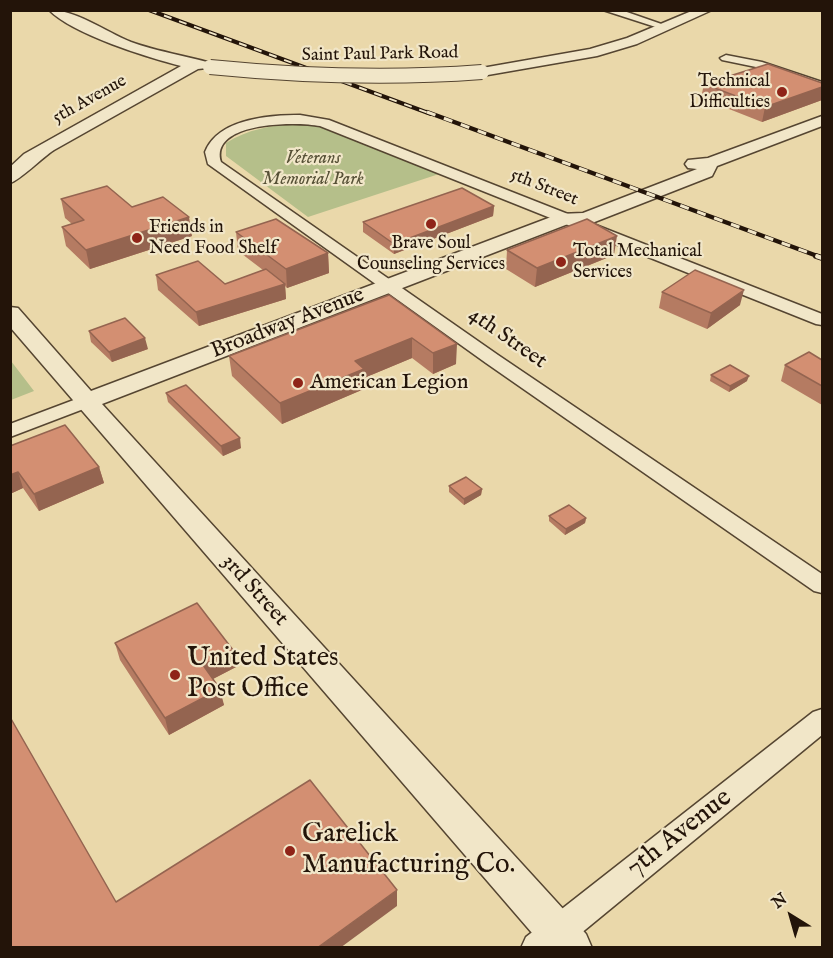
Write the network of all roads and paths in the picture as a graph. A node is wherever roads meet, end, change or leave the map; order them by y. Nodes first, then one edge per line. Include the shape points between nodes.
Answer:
1 (55, 10) edge
2 (608, 10) edge
3 (706, 10) edge
4 (664, 27) junction
5 (726, 58) dead end
6 (202, 65) junction
7 (822, 86) edge
8 (822, 121) edge
9 (245, 126) joint
10 (10, 178) edge
11 (567, 218) junction
12 (388, 286) junction
13 (10, 313) edge
14 (822, 320) edge
15 (87, 402) junction
16 (10, 431) edge
17 (822, 585) edge
18 (822, 720) edge
19 (556, 942) edge

1 - 6 street, Saint Paul Park Road via 119,43
2 - 4 street
3 - 4 street, Saint Paul Park Road
4 - 6 street, Saint Paul Park Road, bridge via 592,53 482,72 332,77
5 - 7 street via 762,65
6 - 10 street, 5th Avenue via 48,146
8 - 11 street, Broadway Avenue via 710,164 706,172 585,219
9 - 11 street, 5th Street via 298,119 330,124
9 - 12 street, 4th Street via 214,145 214,164
11 - 12 street, Broadway Avenue
11 - 14 street, 5th Street
12 - 15 street, Broadway Avenue
12 - 17 street, 4th Street
13 - 15 street, 3rd Street
15 - 16 street, Broadway Avenue
15 - 19 street, 3rd Street
18 - 19 street, 7th Avenue

